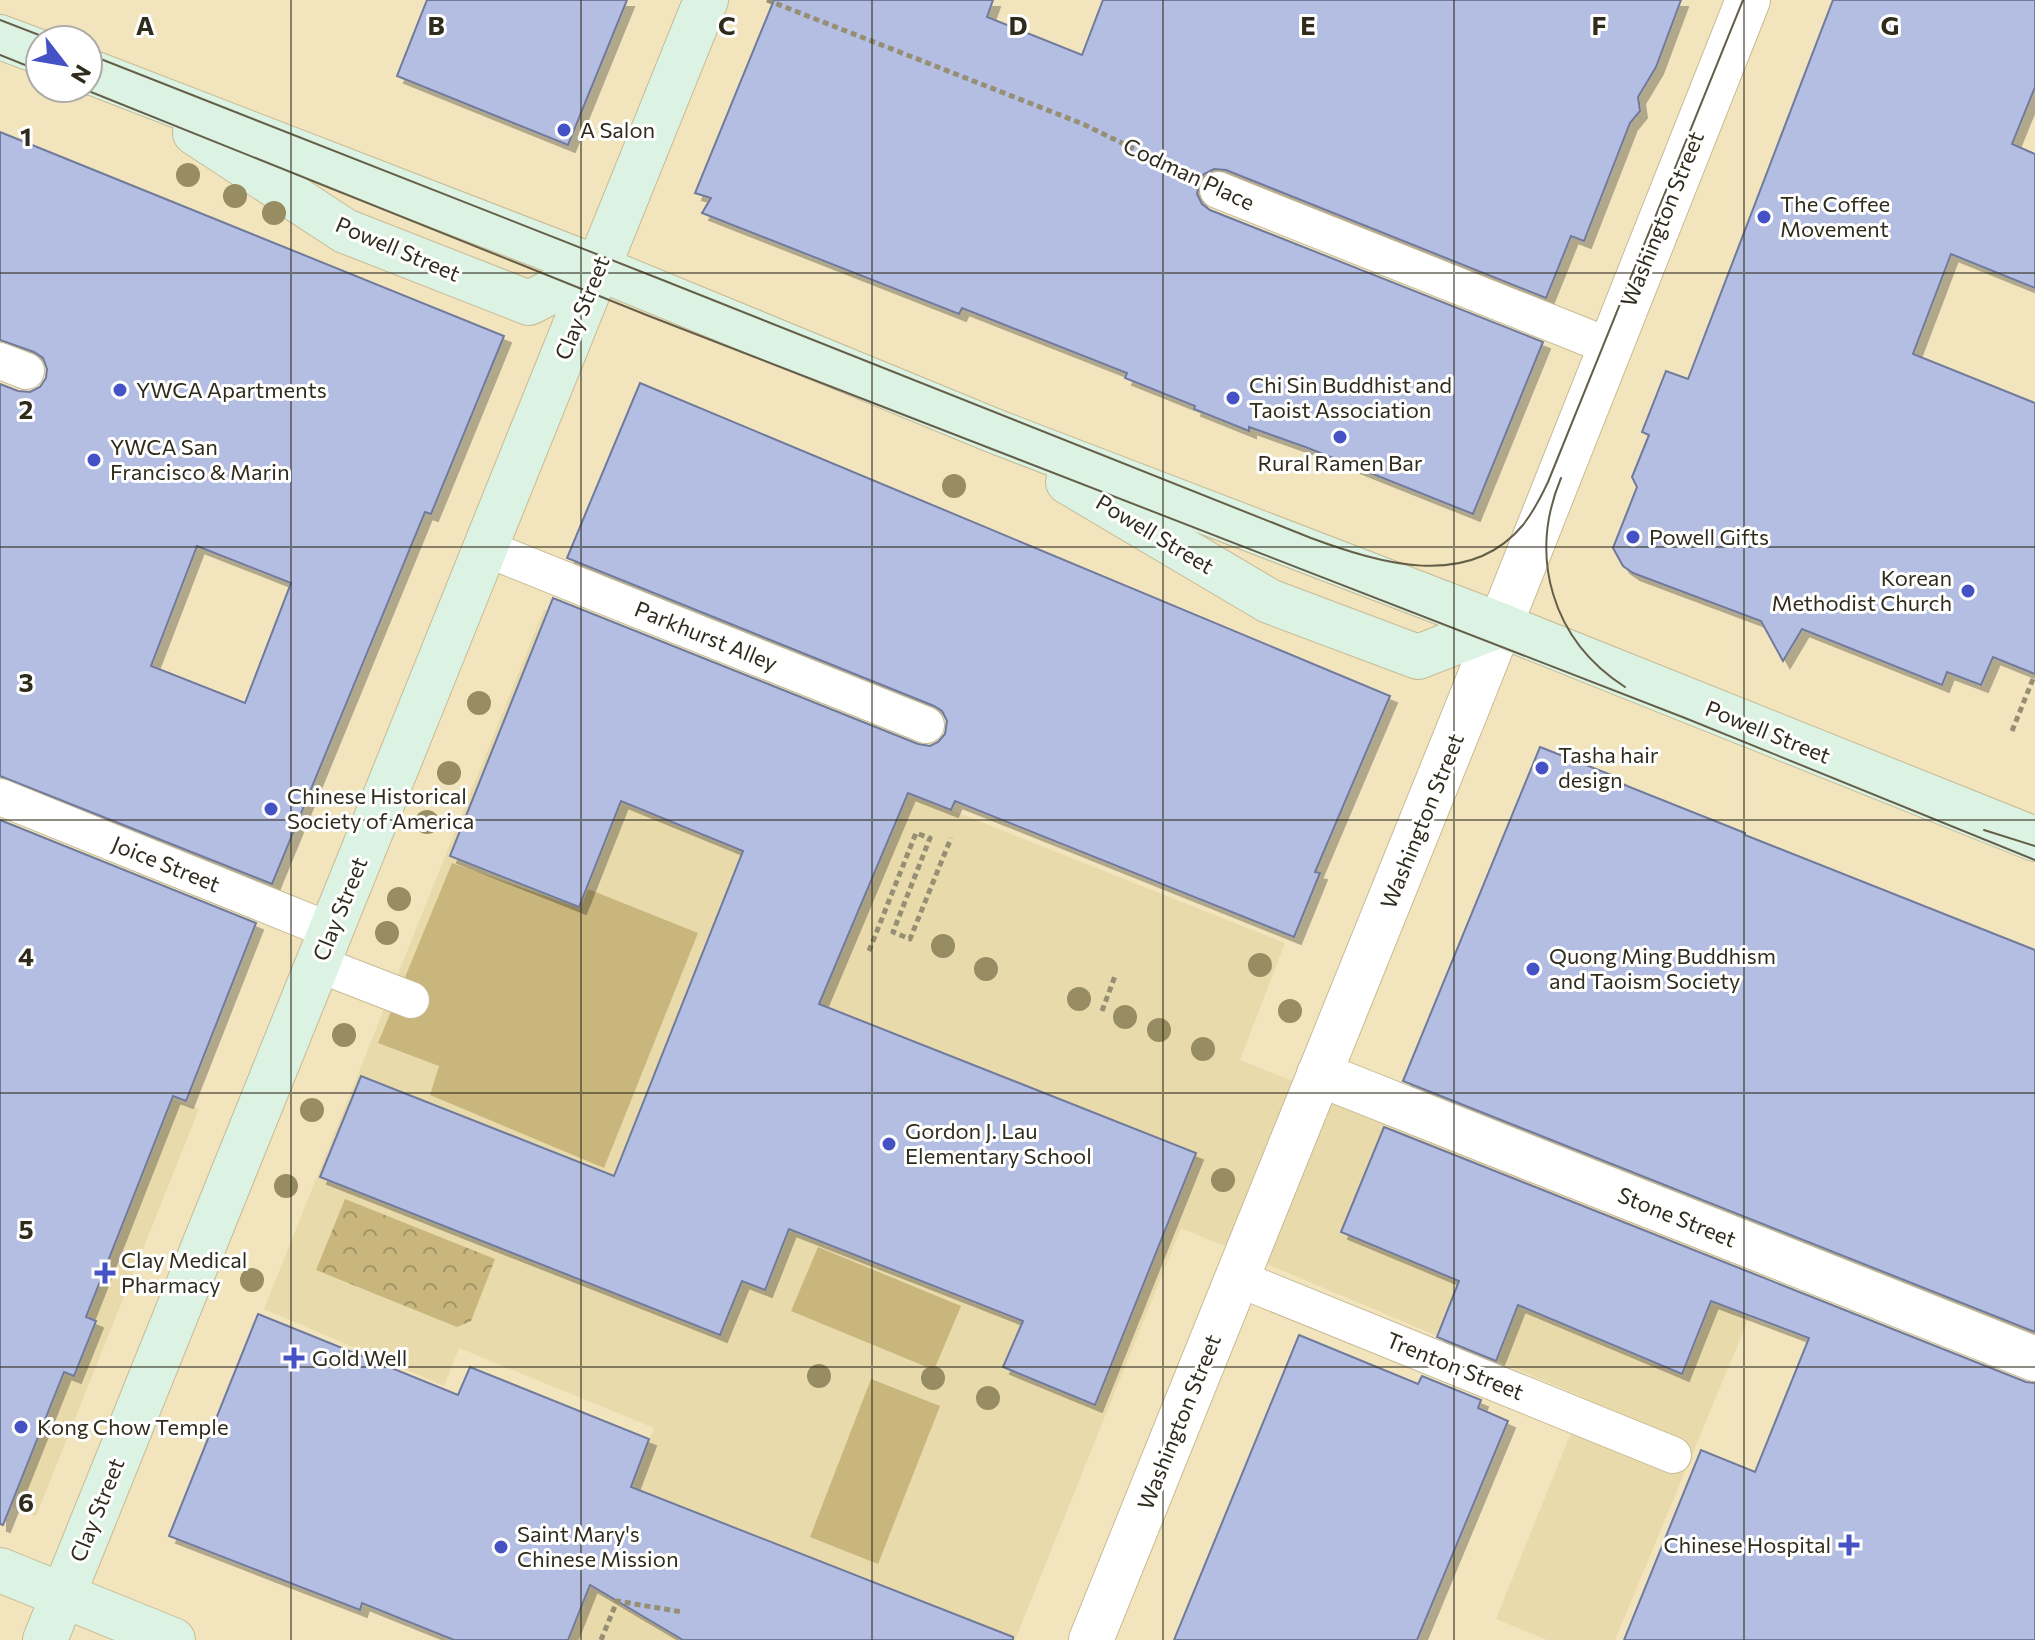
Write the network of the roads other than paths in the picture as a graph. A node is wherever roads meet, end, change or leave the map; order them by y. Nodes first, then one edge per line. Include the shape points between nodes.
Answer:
1 (706, 0) edge
2 (1748, 0) edge
3 (0, 37) edge
4 (24, 46) edge
5 (104, 78) edge
6 (129, 88) junction
7 (1218, 190) road end
8 (598, 268) junction
9 (1611, 347) junction
10 (997, 432) junction
11 (485, 548) junction
12 (1500, 625) junction
13 (926, 725) dead end
14 (0, 797) edge
15 (2035, 839) edge
16 (325, 948) junction
17 (411, 1000) dead end
18 (1319, 1074) junction
19 (1237, 1278) junction
20 (2035, 1359) edge
21 (1673, 1455) dead end
22 (0, 1570) edge
23 (63, 1595) junction
24 (45, 1640) edge
25 (173, 1640) edge
26 (1091, 1640) edge

1 - 8 street, Clay Street
2 - 9 street, Washington Street
3 - 4 street
5 - 6 street, Powell Street
6 - 8 street, Powell Street
6 - 8 street, Powell Street via 345,231 529,303
7 - 9 lane, Codman Place
8 - 10 street, Powell Street
8 - 11 street, Clay Street
9 - 12 street, Washington Street
10 - 12 street, Powell Street
10 - 12 street, Powell Street via 1052,473 1269,601 1418,657
11 - 13 lane, Parkhurst Alley
11 - 16 street, Clay Street
12 - 15 street, Powell Street
12 - 18 street, Washington Street
14 - 16 lane, Joice Street
16 - 17 lane, Joice Street
16 - 23 street, Clay Street
18 - 19 street, Washington Street
18 - 20 street, Stone Street
19 - 21 lane, Trenton Street
19 - 26 street, Washington Street
22 - 23 street
23 - 24 street, Clay Street
23 - 25 street

